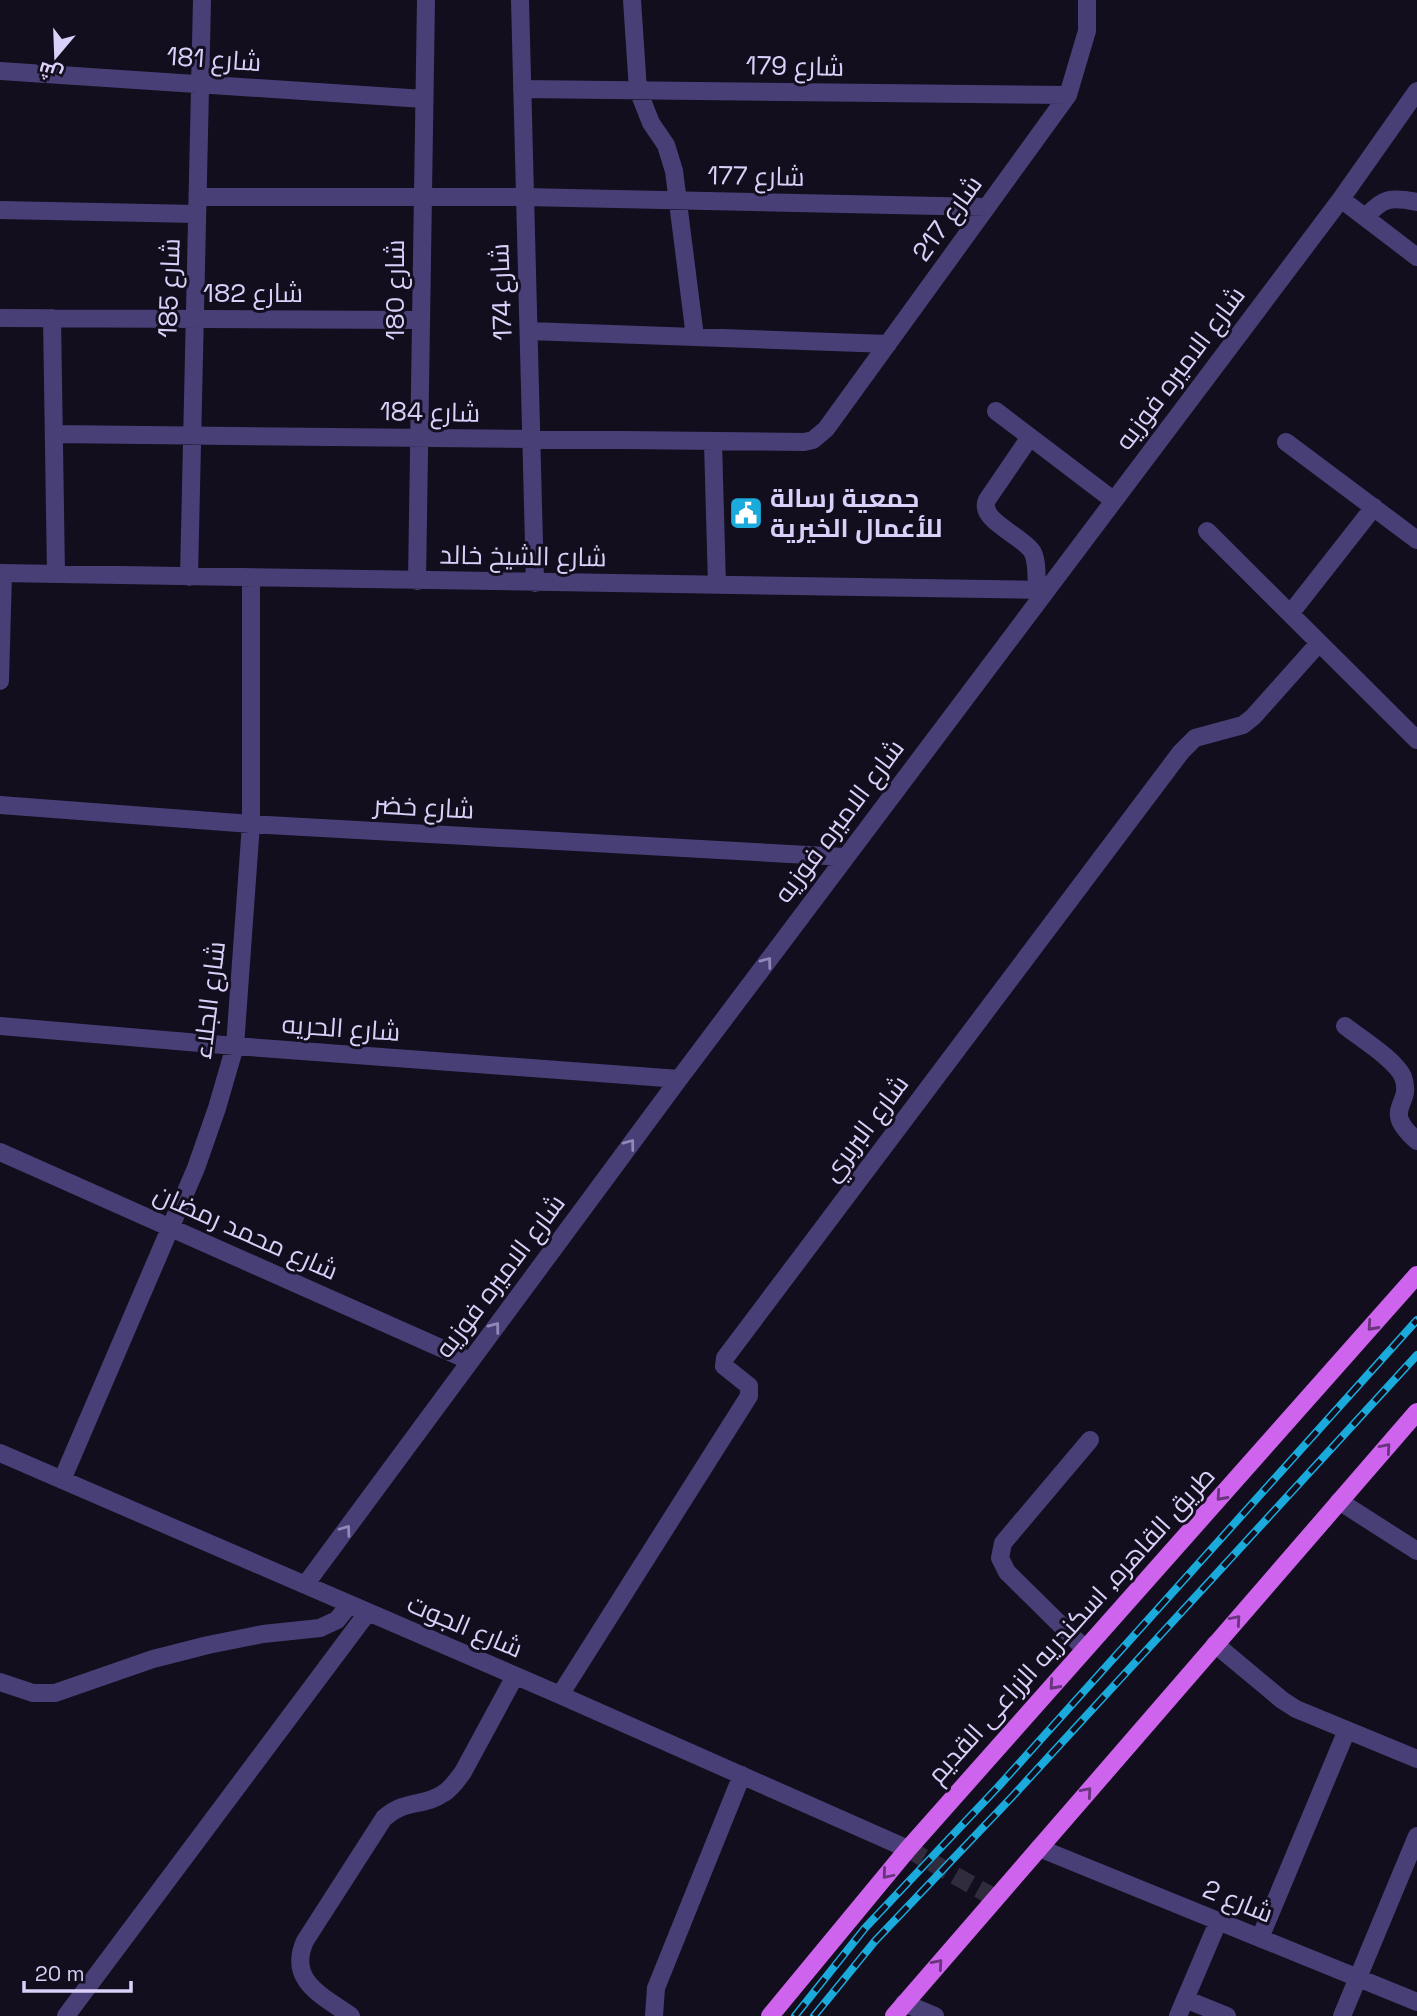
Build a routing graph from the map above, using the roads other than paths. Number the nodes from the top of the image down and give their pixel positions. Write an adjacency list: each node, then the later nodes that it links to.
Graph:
1 (202, 0): 7 (street, شارع 185)
2 (426, 0): 12 (street, شارع 180)
3 (520, 0): 8 (street, شارع 174)
4 (632, 0): 9 (street)
5 (1087, 0): 11 (street, شارع 217)
6 (0, 71): 7 (street, شارع 181)
7 (201, 84): 12 (street, شارع 181); 18 (street, شارع 185)
8 (522, 89): 9 (street, شارع 179); 13 (street, شارع 174)
9 (638, 90): 11 (street, شارع 179); 16 (street)
10 (1417, 91): 15 (street, شارع الاميره فوزيه)
11 (1068, 95): 19 (street, شارع 217)
12 (424, 99): 14 (street, شارع 180)
13 (525, 197): 14 (street, شارع 177); 16 (street, شارع 177); 27 (street, شارع 174)
14 (421, 198): 18 (street, شارع 177); 26 (street, شارع 180)
15 (1341, 199): 21 (street); 39 (street, شارع الاميره فوزيه)
16 (679, 201): 19 (street, شارع 177); 28 (street)
17 (1417, 202): 21 (street)
18 (197, 206): 20 (street, شارع 177); 25 (street, شارع 185)
19 (987, 207): 29 (street, شارع 217)
20 (0, 210)
21 (1366, 217): 22 (street)
22 (1417, 257)
23 (0, 318): 24 (street, شارع 182)
24 (52, 318): 25 (street, شارع 182); 31 (street)
25 (195, 320): 26 (street, شارع 182); 32 (street, شارع 185)
26 (421, 320): 34 (street, شارع 180)
27 (528, 331): 28 (street); 35 (street, شارع 174)
28 (695, 337): 29 (street)
29 (888, 344): 37 (street, شارع 217)
30 (996, 411): 33 (street)
31 (54, 433): 32 (street, شارع 184); 44 (street)
32 (191, 435): 34 (street, شارع 184); 45 (street, شارع 185)
33 (1030, 437): 39 (street); 50 (street)
34 (419, 438): 35 (street, شارع 184); 47 (street, شارع 180)
35 (531, 439): 36 (street, شارع 184); 48 (street, شارع 174)
36 (713, 442): 37 (street, شارع 184); 49 (street)
37 (804, 442)
38 (1286, 442): 40 (street)
39 (1113, 500): 50 (street, شارع الاميره فوزيه)
40 (1374, 507): 42 (street); 51 (street)
41 (1207, 531): 51 (street)
42 (1417, 540)
43 (2, 573): 44 (street, شارع الشيخ خالد); 53 (street)
44 (56, 574): 45 (street, شارع الشيخ خالد)
45 (189, 577): 46 (street, شارع الشيخ خالد)
46 (251, 578): 47 (street, شارع الشيخ خالد); 56 (street, شارع الجلاء)
47 (417, 581): 48 (street, شارع الشيخ خالد)
48 (535, 583): 49 (street, شارع الشيخ خالد)
49 (717, 585): 50 (street, شارع الشيخ خالد)
50 (1041, 590): 57 (street, شارع الاميره فوزيه)
51 (1290, 614): 52 (street)
52 (1319, 643): 54 (street); 80 (street, شارع البربري)
53 (0, 681)
54 (1417, 740)
55 (0, 805): 56 (street, شارع خضر)
56 (251, 824): 57 (street, شارع خضر); 60 (street, شارع الجلاء)
57 (845, 857): 61 (street, شارع الاميره فوزيه, one-way to 57)
58 (0, 1026): 60 (street, شارع الحريه)
59 (1345, 1026): 62 (street)
60 (235, 1046): 61 (street, شارع الحريه); 64 (street, شارع الجلاء)
61 (679, 1079): 66 (street, شارع الاميره فوزيه, one-way to 61)
62 (1417, 1141)
63 (0, 1152): 64 (street, شارع محمد رمضان)
64 (172, 1227): 66 (street, شارع محمد رمضان); 70 (street, شارع الجلاء)
65 (1417, 1275): 77 (main road, طريق القاهره, اسكندريه الزراعى القديم, one-way to 77)
66 (470, 1361): 73 (street, شارع الاميره فوزيه, one-way to 66)
67 (1417, 1412): 71 (main road, one-way to 67)
68 (1090, 1440): 77 (street)
69 (0, 1453): 70 (street, شارع الجوت)
70 (62, 1480): 73 (street, شارع الجوت)
71 (1339, 1501): 72 (street); 76 (main road, one-way to 71)
72 (1417, 1551)
73 (305, 1585): 74 (street, شارع الجوت)
74 (350, 1604): 75 (street, شارع الجوت); 79 (street)
75 (368, 1612): 78 (street, شارع الجوت); 93 (street)
76 (1215, 1644): 81 (street); 85 (main road, one-way to 76)
77 (1085, 1649): 86 (main road, طريق القاهره, اسكندريه الزراعى القديم, one-way to 86)
78 (515, 1676): 80 (street, شارع الجوت); 94 (street)
79 (0, 1682)
80 (560, 1695): 83 (street, شارع الجوت)
81 (1348, 1730): 82 (street); 88 (street)
82 (1417, 1759)
83 (741, 1775): 86 (street, شارع الجوت); 95 (street)
84 (1417, 1836): 89 (street)
85 (1039, 1848): 87 (street, شارع 2); 92 (main road, one-way to 85)
86 (908, 1849): 96 (main road, طريق القاهره, اسكندريه الزراعى القديم, one-way to 96)
87 (1218, 1922): 88 (street, شارع 2); 90 (street)
88 (1260, 1938): 89 (street, شارع 2)
89 (1358, 1978): 91 (street, شارع 2); 100 (street)
90 (1185, 1999): 98 (street); 99 (street)
91 (1417, 2002)
92 (899, 2009): 97 (street)
93 (66, 2016)
94 (351, 2016)
95 (654, 2016)
96 (770, 2016)
97 (935, 2016)
98 (1178, 2016)
99 (1227, 2016)
100 (1342, 2016)

